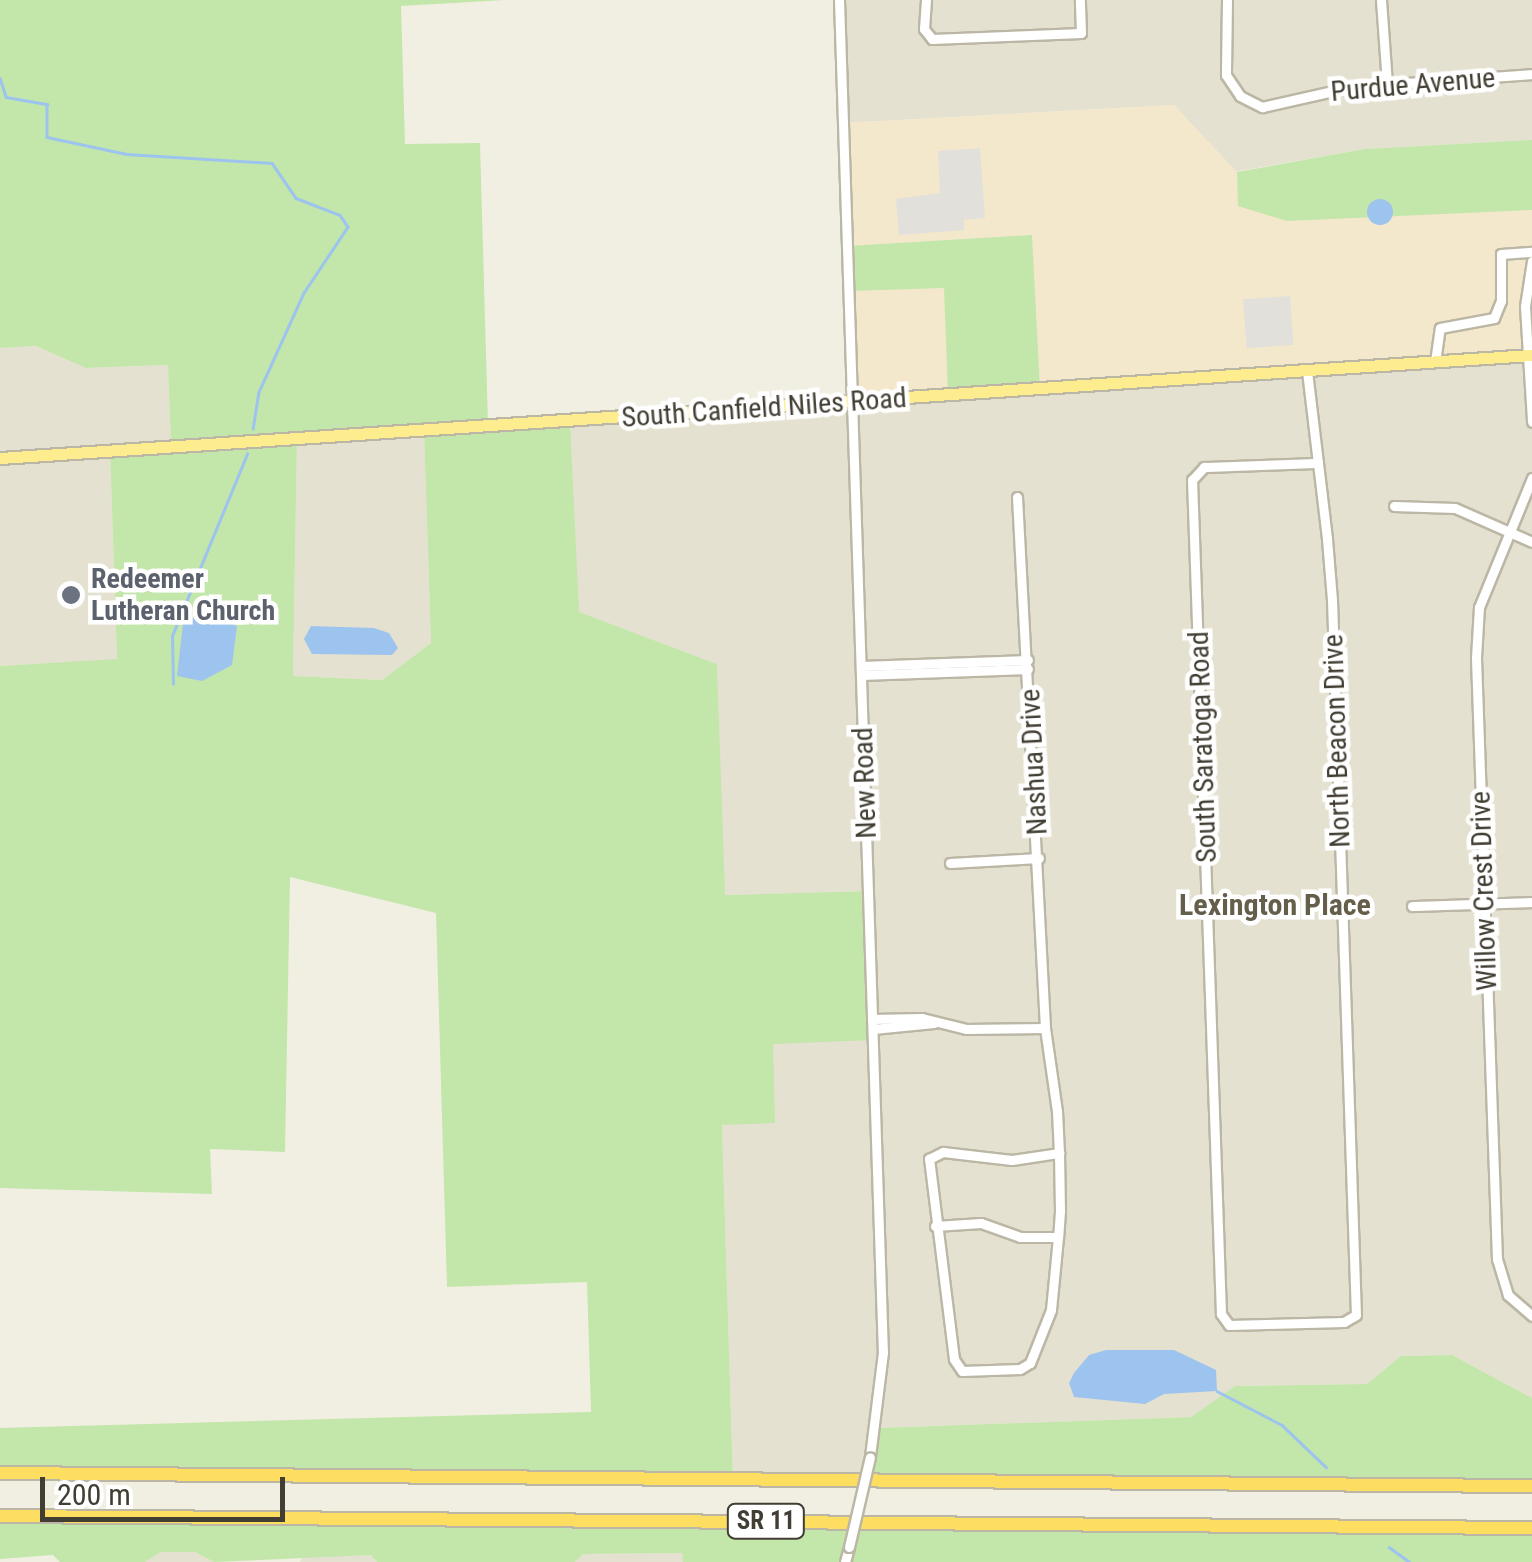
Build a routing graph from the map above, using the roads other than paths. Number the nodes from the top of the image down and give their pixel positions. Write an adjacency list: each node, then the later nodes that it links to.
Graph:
1 (839, 0): 14 (street, New Road)
2 (926, 0): 3 (street)
3 (1080, 0)
4 (1227, 0): 7 (street, Purdue Avenue)
5 (1381, 0): 7 (street)
6 (1532, 74): 7 (street, Purdue Avenue)
7 (1387, 84)
8 (1532, 252): 12 (street)
9 (1532, 261): 10 (street)
10 (1530, 293): 11 (street)
11 (1529, 355): 12 (main road, South Canfield Niles Road); 15 (street)
12 (1434, 362): 13 (main road, South Canfield Niles Road)
13 (1308, 371): 14 (main road, South Canfield Niles Road); 18 (street, North Beacon Drive)
14 (853, 403): 17 (main road, South Canfield Niles Road); 25 (street, New Road)
15 (1532, 413): 16 (street)
16 (1532, 422)
17 (0, 458)
18 (1318, 463): 37 (street, South Saratoga Road); 37 (street, North Beacon Drive)
19 (1532, 478): 22 (street, Willow Crest Drive)
20 (1017, 497): 24 (street, Nashua Drive)
21 (1394, 506): 22 (street)
22 (1512, 532): 23 (street); 29 (street, Willow Crest Drive)
23 (1532, 542)
24 (1028, 664): 25 (street); 26 (street, Nashua Drive)
25 (861, 671): 31 (street, New Road)
26 (1039, 858): 27 (street); 32 (street, Nashua Drive)
27 (950, 862)
28 (1532, 902): 29 (street)
29 (1484, 904): 30 (street); 36 (street, Willow Crest Drive)
30 (1412, 906)
31 (873, 1024): 32 (street); 42 (street, New Road, bridge)
32 (1045, 1028): 33 (street, Nashua Drive)
33 (1059, 1153): 34 (street); 35 (street, Nashua Drive)
34 (935, 1226): 35 (street); 35 (street, Nashua Drive)
35 (1058, 1237)
36 (1532, 1316)
37 (1226, 1322)
38 (0, 1473): 39 (highway, SR 11)
39 (1532, 1486)
40 (0, 1516): 41 (highway, SR 11)
41 (1532, 1528)
42 (845, 1562)

